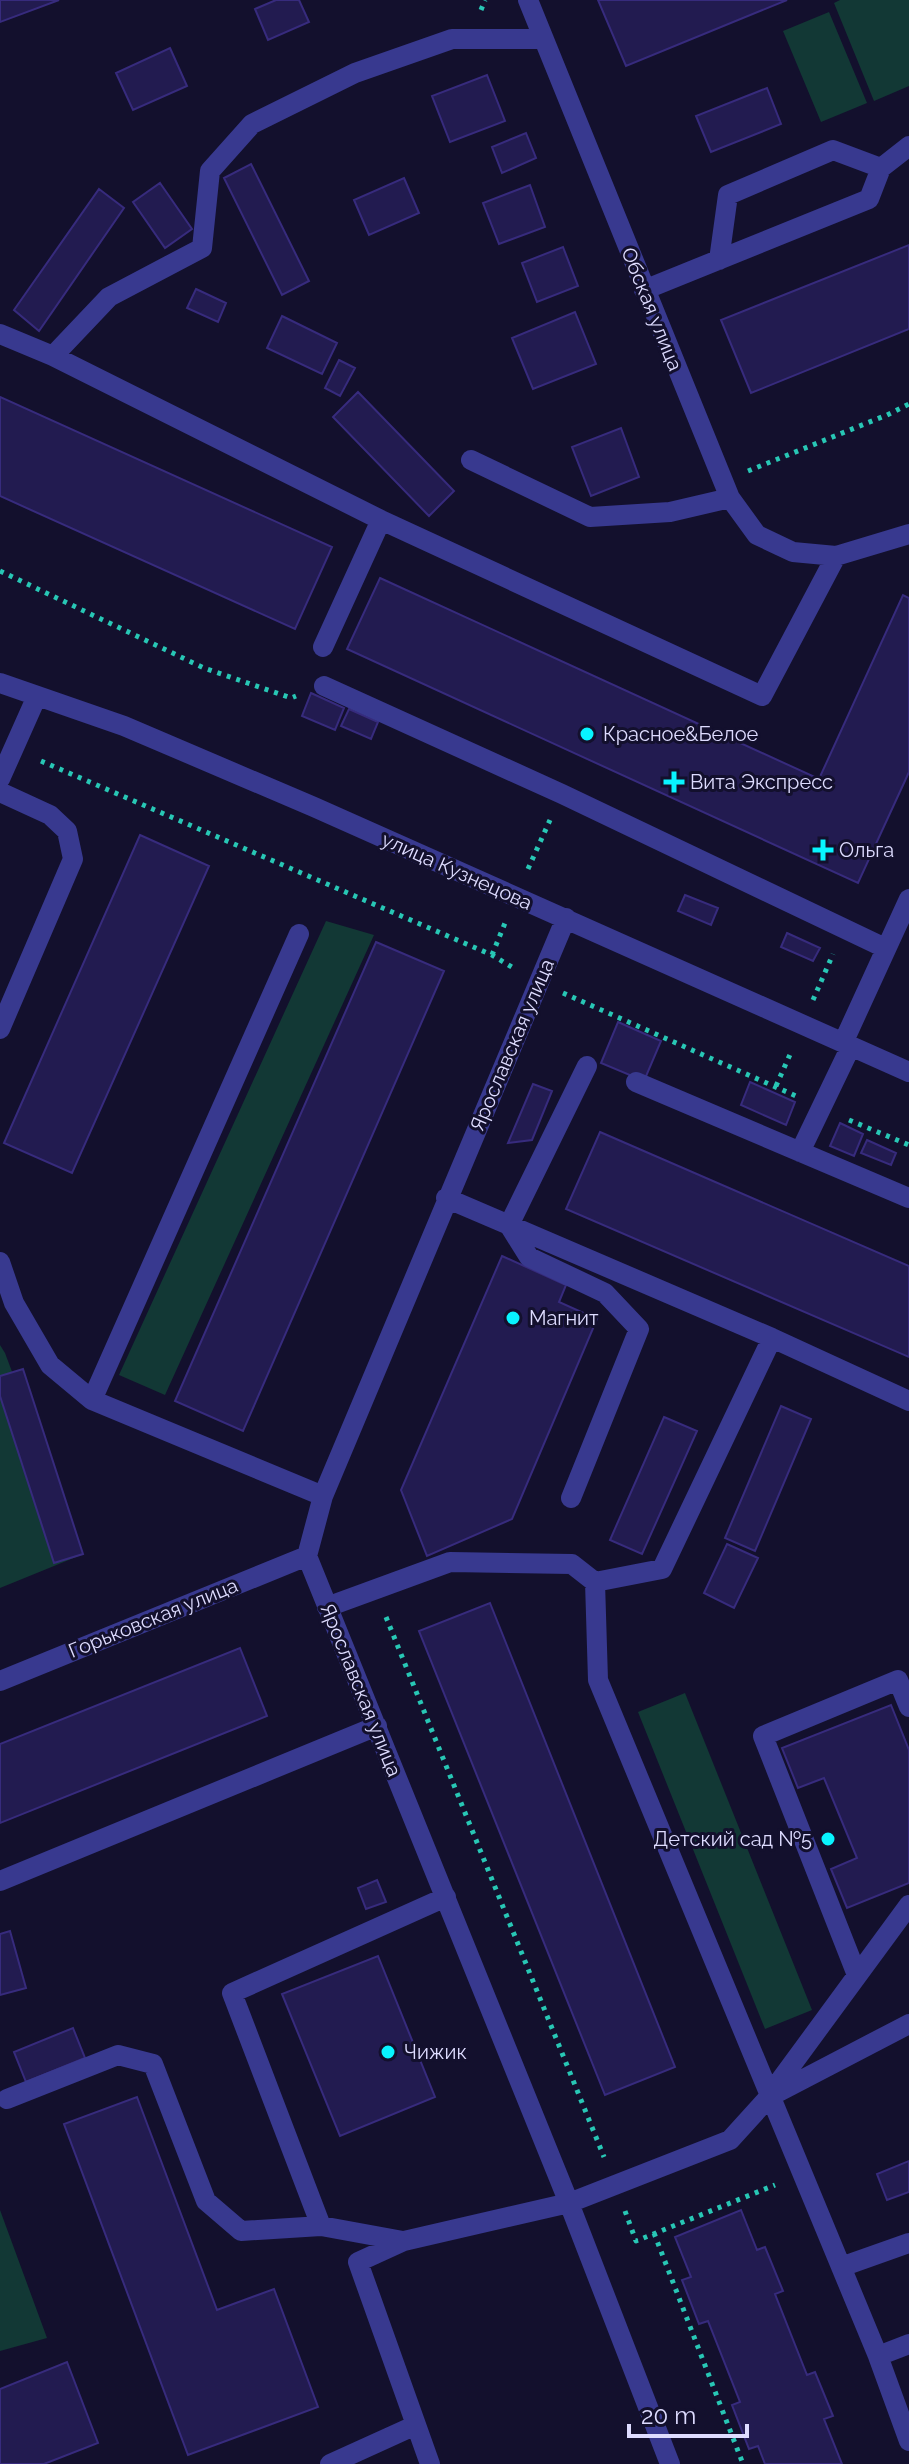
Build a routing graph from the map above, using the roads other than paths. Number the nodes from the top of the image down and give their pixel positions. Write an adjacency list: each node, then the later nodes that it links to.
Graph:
1 (528, 0): 2 (street, Обская улица)
2 (544, 39): 6 (street, Обская улица); 8 (street)
3 (909, 146): 4 (street)
4 (881, 168): 5 (street); 5 (street)
5 (719, 260): 6 (street)
6 (644, 290): 10 (street, Обская улица)
7 (0, 334): 8 (street)
8 (53, 356): 11 (street)
9 (471, 460): 10 (street)
10 (727, 490): 13 (street, Обская улица)
11 (381, 520): 13 (street); 14 (street)
12 (909, 534): 13 (street)
13 (836, 556)
14 (323, 647)
15 (0, 683): 17 (street, улица Кузнецова)
16 (324, 686): 23 (street)
17 (37, 696): 18 (street); 21 (street, улица Кузнецова)
18 (0, 779)
19 (0, 792): 24 (street)
20 (909, 899): 23 (street)
21 (566, 918): 25 (street, улица Кузнецова); 30 (street, Ярославская улица)
22 (299, 934): 35 (street)
23 (885, 948): 25 (street)
24 (0, 1029)
25 (847, 1044): 27 (street, улица Кузнецова); 29 (street)
26 (587, 1066): 32 (street)
27 (909, 1072)
28 (636, 1082): 29 (street)
29 (800, 1152): 31 (street)
30 (446, 1198): 32 (street); 37 (street, Ярославская улица)
31 (909, 1198)
32 (509, 1225): 34 (street); 38 (street)
33 (0, 1262): 35 (street)
34 (772, 1338): 36 (street); 40 (street)
35 (92, 1400): 37 (street)
36 (909, 1401)
37 (323, 1496): 39 (street, Ярославская улица)
38 (571, 1498)
39 (307, 1556): 41 (street, Ярославская улица); 42 (street, Горьковская улица)
40 (595, 1582): 41 (street); 50 (street)
41 (327, 1607): 44 (street, Ярославская улица)
42 (0, 1681)
43 (909, 1707): 48 (street)
44 (377, 1726): 45 (street); 46 (street, Ярославская улица)
45 (0, 1881)
46 (446, 1897): 52 (street, Ярославская улица); 53 (street)
47 (909, 1905): 48 (street)
48 (857, 1975): 50 (street)
49 (907, 2031): 50 (street)
50 (769, 2097): 52 (street); 56 (street)
51 (7, 2099): 53 (street)
52 (569, 2203): 54 (street); 63 (street, Ярославская улица)
53 (321, 2226): 54 (street)
54 (404, 2241): 59 (street)
55 (909, 2243): 56 (street)
56 (841, 2267): 58 (street)
57 (909, 2344): 58 (street)
58 (878, 2356): 60 (street)
59 (416, 2425): 61 (street); 62 (street)
60 (909, 2441)
61 (330, 2464)
62 (430, 2464)
63 (670, 2464)

